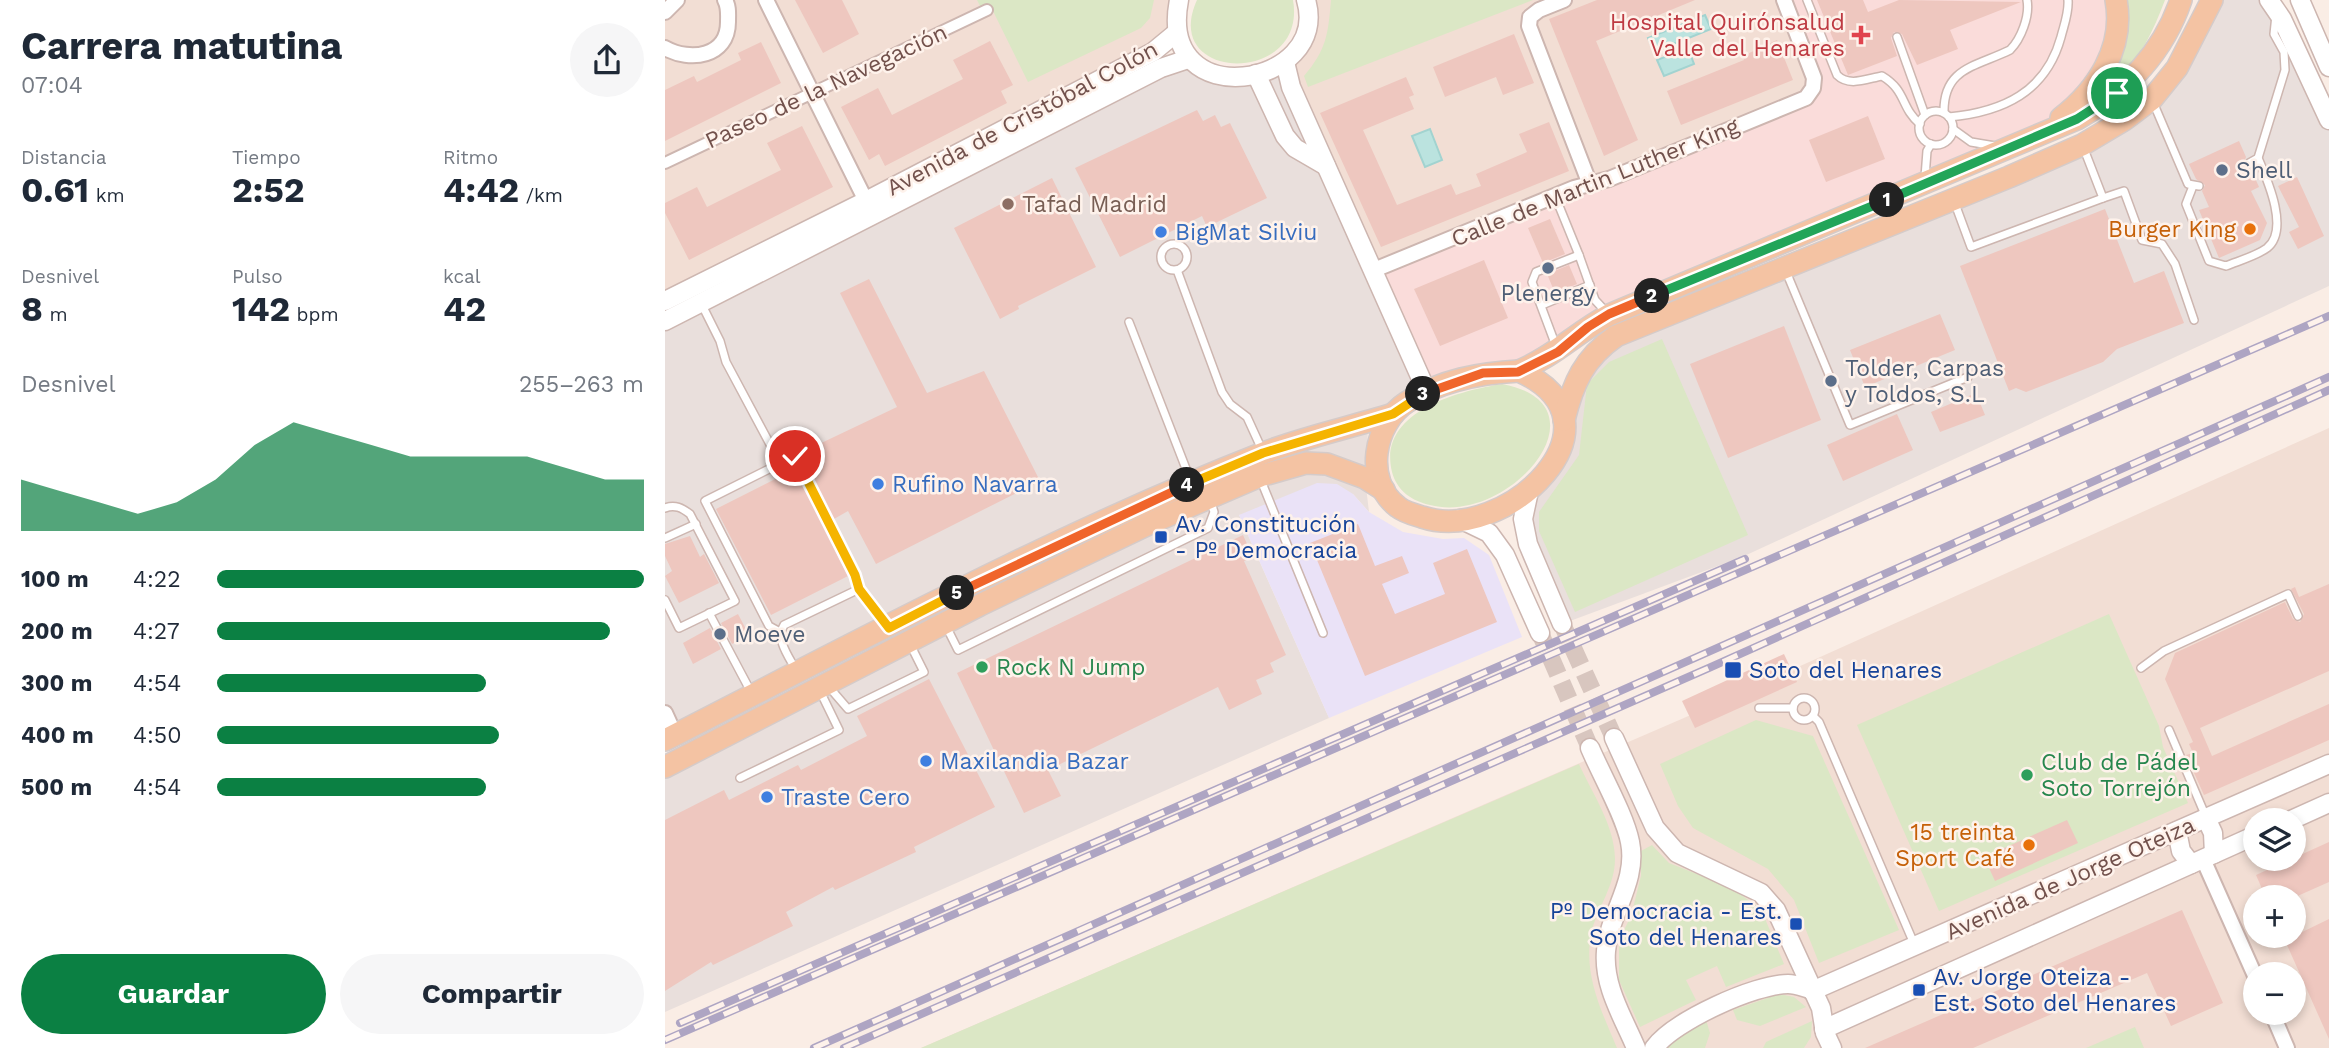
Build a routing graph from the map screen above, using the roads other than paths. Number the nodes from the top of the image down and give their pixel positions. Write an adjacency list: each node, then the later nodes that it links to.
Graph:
1 (677, 0): 17 (street)
2 (725, 0): 20 (street)
3 (766, 0): 25 (street)
4 (1179, 0): 18 (street)
5 (1306, 0): 22 (street)
6 (1564, 0): 40 (street)
7 (1784, 0): 40 (street, Calle de Martin Luther King)
8 (1807, 0): 30 (lane)
9 (2027, 0): 28 (lane)
10 (2067, 0): 28 (lane)
11 (2116, 0): 32 (main road)
12 (2181, 0): 32 (main road)
13 (2212, 0): 26 (main road)
14 (2301, 0): 23 (street)
15 (2272, 5): 29 (street); 36 (lane)
16 (987, 10): 25 (street, Paseo de la Navegación)
17 (665, 12)
18 (1176, 33): 21 (street); 45 (street, Avenida de Cristóbal Colón)
19 (1897, 37): 27 (lane)
20 (665, 48)
21 (1188, 59): 24 (street); 45 (street, Avenida de Cristóbal Colón)
22 (1285, 62): 24 (street); 39 (street)
23 (2329, 67)
24 (1256, 74): 39 (street)
25 (812, 90): 37 (street, Paseo de la Navegación); 45 (street)
26 (2152, 99): 35 (main road); 36 (lane)
27 (1925, 115): 28 (lane); 30 (lane)
28 (1947, 115): 31 (lane)
29 (2329, 120)
30 (1920, 124): 33 (lane)
31 (1953, 130): 33 (lane); 34 (lane)
32 (2039, 135): 34 (main road)
33 (1931, 144): 41 (lane)
34 (2016, 145): 41 (main road)
35 (2082, 145): 43 (lane); 44 (main road)
36 (2258, 158): 38 (lane)
37 (665, 163)
38 (2249, 163)
39 (1326, 166): 49 (street)
40 (1589, 183): 42 (street, Calle de Martin Luther King)
41 (1924, 185): 54 (main road)
42 (1555, 196): 46 (lane); 49 (street, Calle de Martin Luther King)
43 (2103, 198): 44 (lane); 55 (lane)
44 (1954, 200): 47 (main road)
45 (869, 208): 51 (street, Avenida de Cristóbal Colón); 52 (street, Avenida de Cristóbal Colón)
46 (1579, 255): 50 (lane); 53 (lane)
47 (1785, 268): 60 (lane); 63 (main road)
48 (1177, 270): 64 (lane)
49 (1374, 270): 61 (street)
50 (1590, 285): 53 (lane); 54 (lane)
51 (665, 301)
52 (701, 303): 56 (street, Avenida de Cristóbal Colón); 65 (lane)
53 (1542, 305): 58 (lane)
54 (1609, 314): 58 (main road)
55 (2194, 320)
56 (665, 321)
57 (1129, 322): 67 (lane)
58 (1558, 352): 59 (main road)
59 (1518, 372): 61 (main road); 63 (main road)
60 (1968, 377)
61 (1427, 391): 62 (main road)
62 (1393, 414): 64 (main road); 68 (main road)
63 (1565, 420): 69 (main road)
64 (1263, 453): 67 (main road)
65 (780, 463): 75 (lane); 83 (lane)
66 (1259, 476): 68 (main road); 70 (main road); 84 (lane)
67 (1191, 483): 82 (main road)
68 (1384, 490): 72 (main road)
69 (1529, 491): 72 (main road); 81 (street)
70 (1209, 497): 80 (main road); 80 (lane)
71 (665, 508): 73 (lane)
72 (1460, 519): 85 (street)
73 (696, 524): 74 (lane); 77 (lane)
74 (665, 538)
75 (859, 589): 82 (lane); 83 (lane)
76 (665, 600): 78 (lane)
77 (709, 613): 78 (lane); 90 (lane)
78 (668, 614)
79 (2298, 616): 87 (lane)
80 (945, 623): 86 (main road)
81 (1562, 624)
82 (889, 628): 88 (main road)
83 (780, 632): 88 (lane)
84 (1323, 633)
85 (1540, 633)
86 (909, 642): 89 (main road); 89 (lane)
87 (2141, 668)
88 (797, 673): 90 (main road)
89 (823, 686): 100 (main road); 101 (lane)
90 (754, 695): 96 (main road)
91 (1759, 708): 92 (lane)
92 (1793, 708): 94 (lane); 94 (lane)
93 (665, 713): 96 (street)
94 (1813, 716): 108 (lane)
95 (2169, 730): 104 (lane)
96 (670, 737)
97 (1614, 738): 110 (street)
98 (1590, 747): 113 (street)
99 (2329, 764): 104 (street, Avenida de Jorge Oteiza)
100 (665, 767)
101 (740, 778)
102 (2329, 803): 103 (street)
103 (2306, 813)
104 (2206, 818): 105 (street, Avenida de Jorge Oteiza); 107 (street)
105 (2177, 831): 107 (street); 108 (street, Avenida de Jorge Oteiza)
106 (2243, 841): 107 (street, Avenida de Jorge Oteiza)
107 (2203, 859): 109 (street); 112 (street, Avenida de Jorge Oteiza)
108 (1915, 947): 110 (street, Avenida de Jorge Oteiza)
109 (2249, 962)
110 (1811, 990): 112 (street); 114 (street)
111 (2277, 1025): 115 (street)
112 (1824, 1039)
113 (1636, 1048)
114 (1654, 1048)
115 (2287, 1048)

